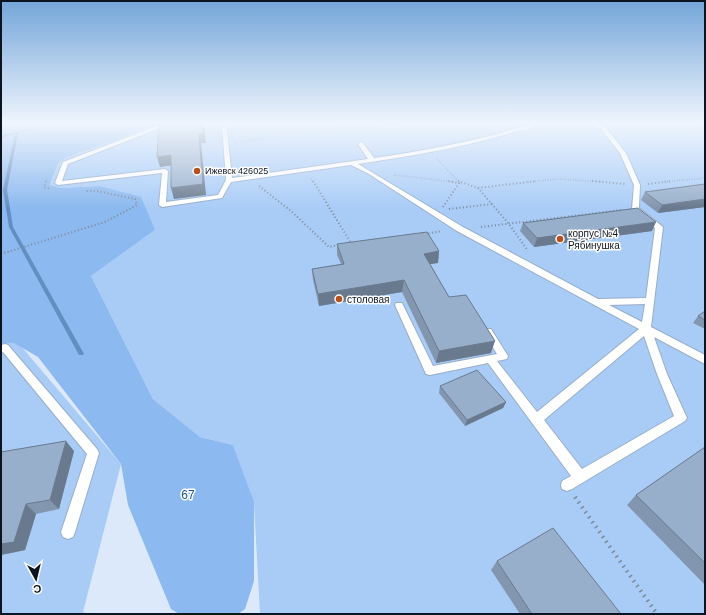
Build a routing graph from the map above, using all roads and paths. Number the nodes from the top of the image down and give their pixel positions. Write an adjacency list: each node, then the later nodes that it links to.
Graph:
1 (97, 151): 13 (lane)
2 (227, 151): 13 (lane)
3 (366, 151): 6 (lane)
4 (430, 151): 6 (lane); 14 (path)
5 (621, 151): 15 (lane)
6 (372, 160): 7 (lane)
7 (352, 163): 8 (lane); 9 (lane)
8 (305, 170): 11 (lane); 25 (path)
9 (371, 173): 14 (path); 22 (lane)
10 (48, 176): 17 (path)
11 (248, 177): 13 (lane); 25 (path)
12 (705, 178): 15 (path)
13 (229, 180)
14 (459, 183): 16 (path); 19 (path)
15 (637, 185): 16 (path); 20 (lane)
16 (478, 188): 19 (path)
17 (56, 191)
18 (83, 192): 26 (path)
19 (492, 204): 21 (path)
20 (635, 208): 21 (path); 28 (lane)
21 (509, 224): 22 (path); 27 (path)
22 (460, 229): 23 (path); 29 (lane)
23 (421, 234)
24 (359, 242): 25 (path)
25 (351, 243)
26 (1, 254)
27 (531, 256)
28 (650, 301): 29 (lane); 32 (lane)
29 (596, 302): 32 (lane)
30 (399, 305): 34 (lane)
31 (483, 324): 34 (lane)
32 (646, 329): 35 (lane); 36 (lane); 37 (lane)
33 (1, 349): 39 (lane)
34 (490, 359): 36 (lane)
35 (705, 360)
36 (536, 420): 37 (lane)
37 (580, 477): 38 (lane)
38 (567, 485): 40 (path)
39 (68, 532)
40 (657, 614)

